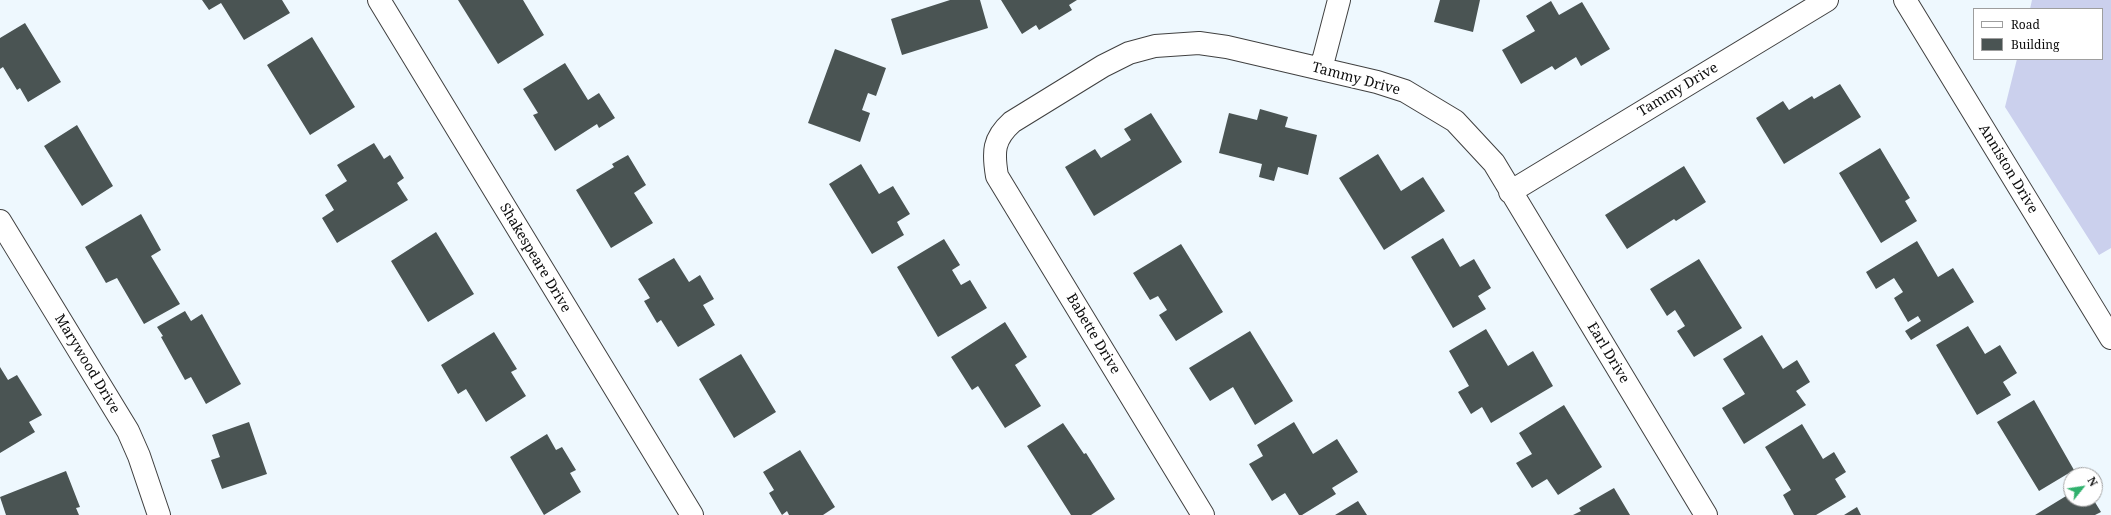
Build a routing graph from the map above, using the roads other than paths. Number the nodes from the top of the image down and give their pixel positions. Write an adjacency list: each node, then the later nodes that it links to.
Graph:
1 (379, 0): 11 (street, Shakespeare Drive)
2 (1339, 0): 5 (street)
3 (1827, 0): 7 (street, Tammy Drive)
4 (1905, 0): 9 (street, Anniston Drive)
5 (1321, 69): 6 (street, Tammy Drive); 7 (street, Tammy Drive)
6 (995, 150): 12 (street, Babette Drive)
7 (1510, 192): 13 (street, Earl Drive)
8 (0, 221): 10 (street, Marywood Drive)
9 (2111, 338)
10 (158, 515)
11 (692, 515)
12 (1203, 515)
13 (1706, 515)

